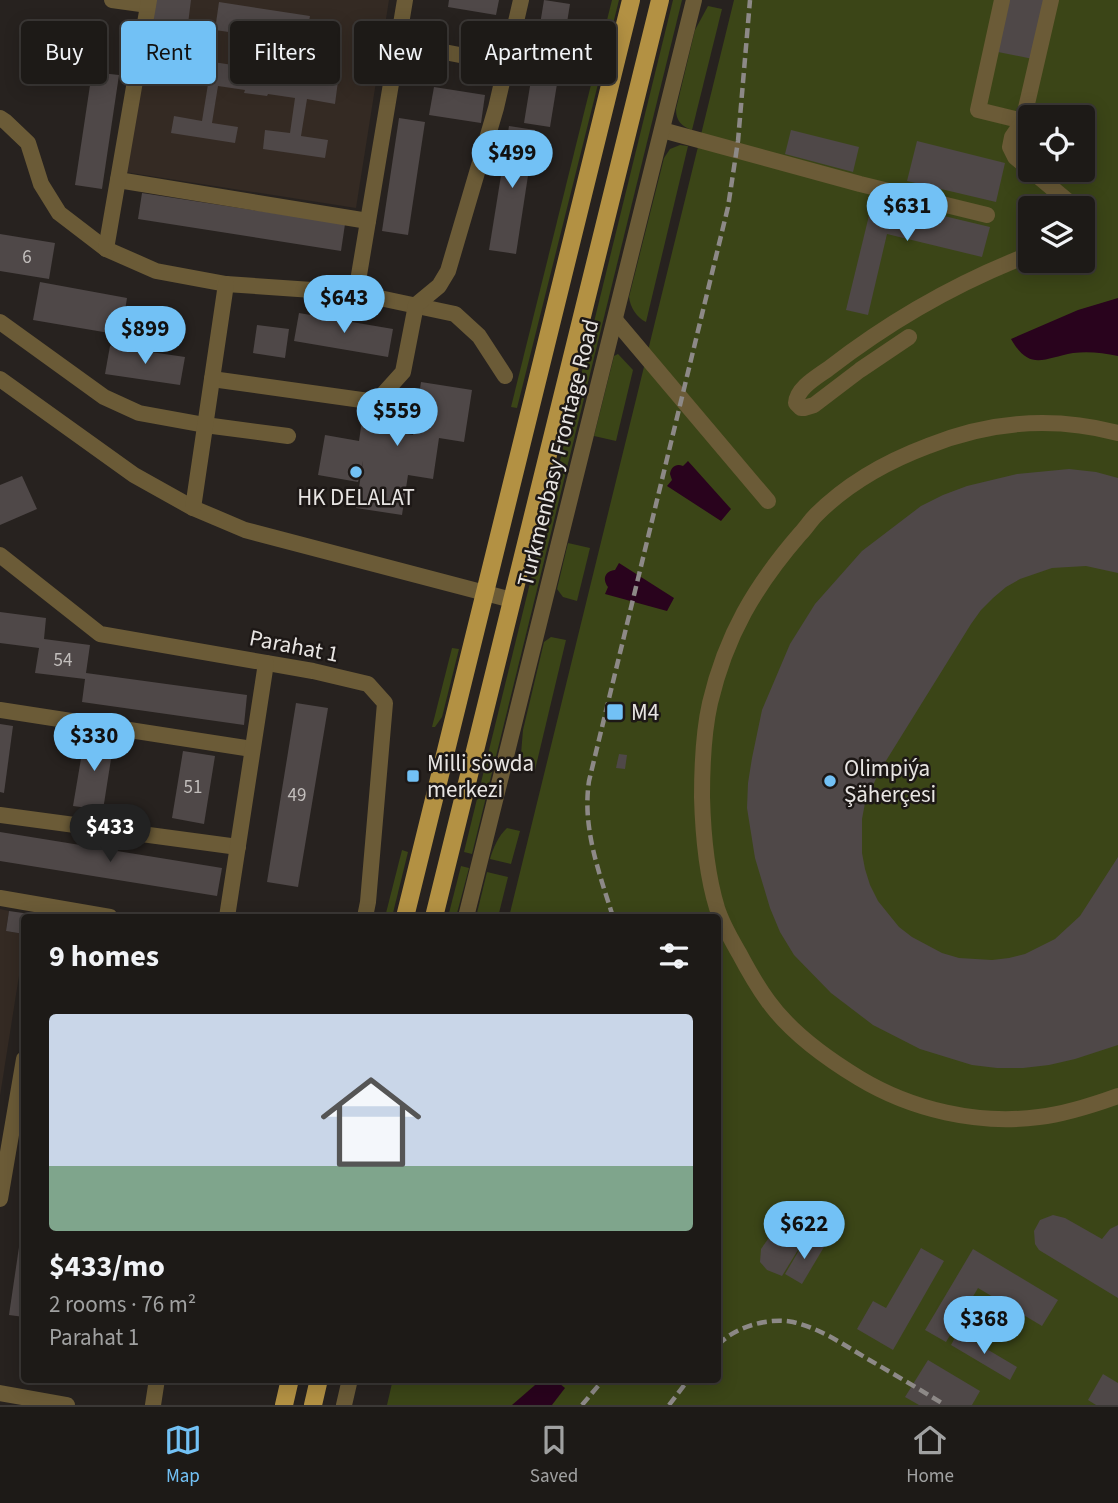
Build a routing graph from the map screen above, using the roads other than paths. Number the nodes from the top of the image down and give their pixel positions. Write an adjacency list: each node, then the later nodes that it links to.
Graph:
1 (112, 0): 9 (street)
2 (405, 0): 10 (street)
3 (521, 0): 11 (street)
4 (631, 0): 42 (main road)
5 (660, 0): 43 (main road)
6 (694, 0): 18 (street, Turkmenbasy Frontage Road)
7 (1002, 0): 16 (street)
8 (1051, 0): 14 (street)
9 (148, 3): 20 (street)
10 (402, 21)
11 (516, 21)
12 (391, 84): 24 (street)
13 (501, 84): 29 (street)
14 (1027, 105)
15 (0, 118): 25 (street)
16 (1018, 120)
17 (1018, 128): 19 (street)
18 (662, 131): 23 (street); 30 (street, Turkmenbasy Frontage Road)
19 (1018, 160)
20 (118, 180): 24 (street); 25 (street)
21 (1044, 182): 22 (street)
22 (1061, 196)
23 (987, 215)
24 (368, 220): 28 (street)
25 (106, 249): 27 (street)
26 (1018, 259): 32 (street)
27 (226, 285): 28 (street); 35 (street)
28 (356, 293): 29 (street)
29 (416, 305): 33 (street); 35 (street)
30 (615, 320): 39 (street); 56 (street, Turkmenbasy Frontage Road)
31 (0, 323): 36 (street)
32 (909, 337)
33 (505, 376)
34 (0, 379): 40 (street)
35 (212, 379): 36 (street)
36 (205, 425): 38 (street); 40 (street)
37 (1118, 433): 57 (street)
38 (288, 436)
39 (768, 501)
40 (193, 508): 42 (street)
41 (0, 555): 44 (street, Parahat 1)
42 (485, 592): 43 (street); 54 (main road)
43 (512, 600): 55 (main road)
44 (266, 663): 46 (street); 53 (street, Parahat 1)
45 (0, 710): 46 (street)
46 (252, 749): 48 (street)
47 (0, 815): 48 (street)
48 (238, 847): 52 (street)
49 (0, 898): 50 (street)
50 (50, 912): 51 (street)
51 (74, 914)
52 (227, 914)
53 (366, 914)
54 (406, 914)
55 (435, 914)
56 (467, 914)
57 (719, 914)
58 (721, 918): 60 (street)
59 (21, 1076): 61 (street)
60 (1118, 1096)
61 (0, 1199)
62 (156, 1383): 68 (street)
63 (289, 1383): 69 (main road)
64 (318, 1383): 70 (main road)
65 (350, 1383): 71 (street)
66 (0, 1393): 67 (street)
67 (67, 1405)
68 (153, 1405)
69 (284, 1405)
70 (313, 1405)
71 (344, 1405)

